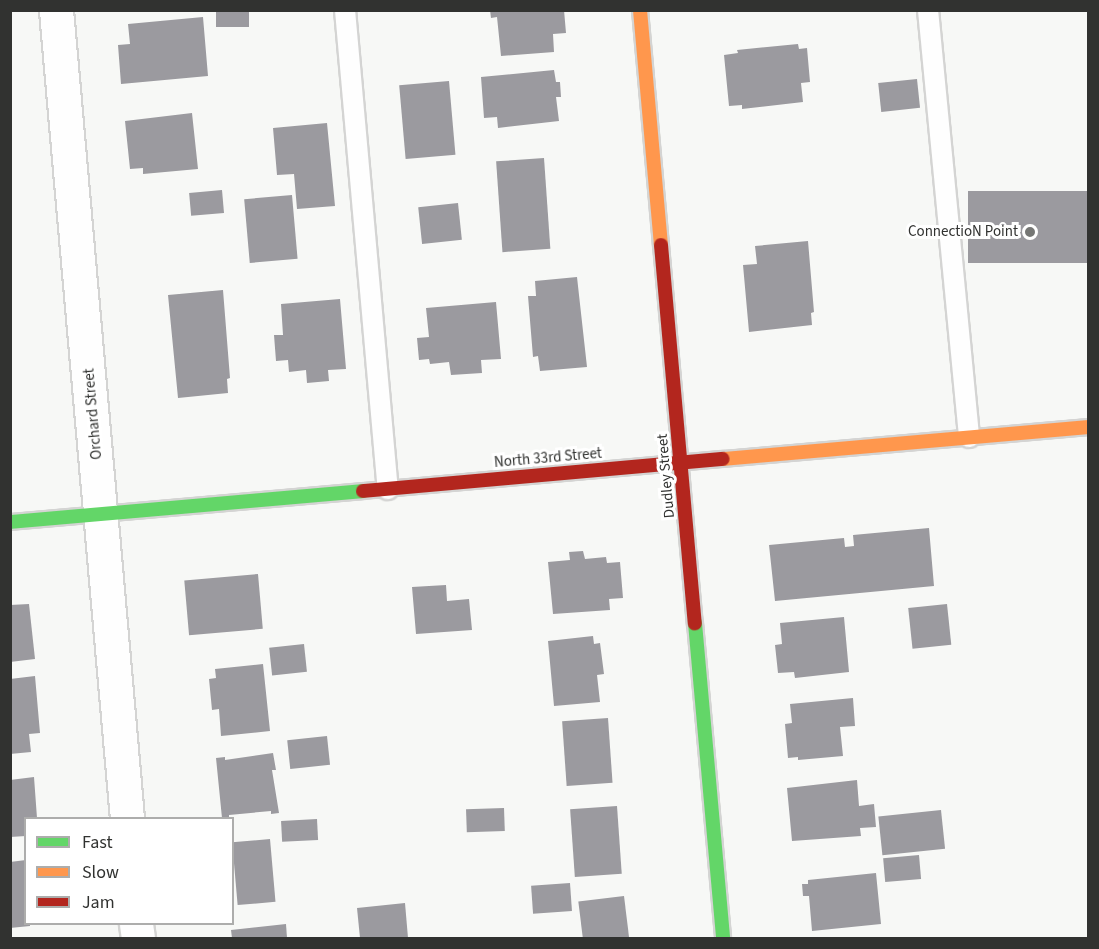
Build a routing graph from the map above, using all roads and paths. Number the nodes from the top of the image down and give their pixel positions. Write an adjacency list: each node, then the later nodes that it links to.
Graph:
1 (56, 10): 9 (street, Orchard Street)
2 (345, 10): 8 (lane)
3 (640, 10): 7 (main road, Dudley Street)
4 (928, 10): 6 (lane)
5 (1089, 427): 6 (main road, North 33rd Street)
6 (969, 437): 7 (main road, North 33rd Street)
7 (682, 462): 8 (main road, North 33rd Street); 12 (main road, Dudley Street)
8 (388, 489): 9 (main road, North 33rd Street)
9 (101, 514): 10 (main road, North 33rd Street); 11 (street, Orchard Street)
10 (10, 522)
11 (127, 817)
12 (723, 939)

